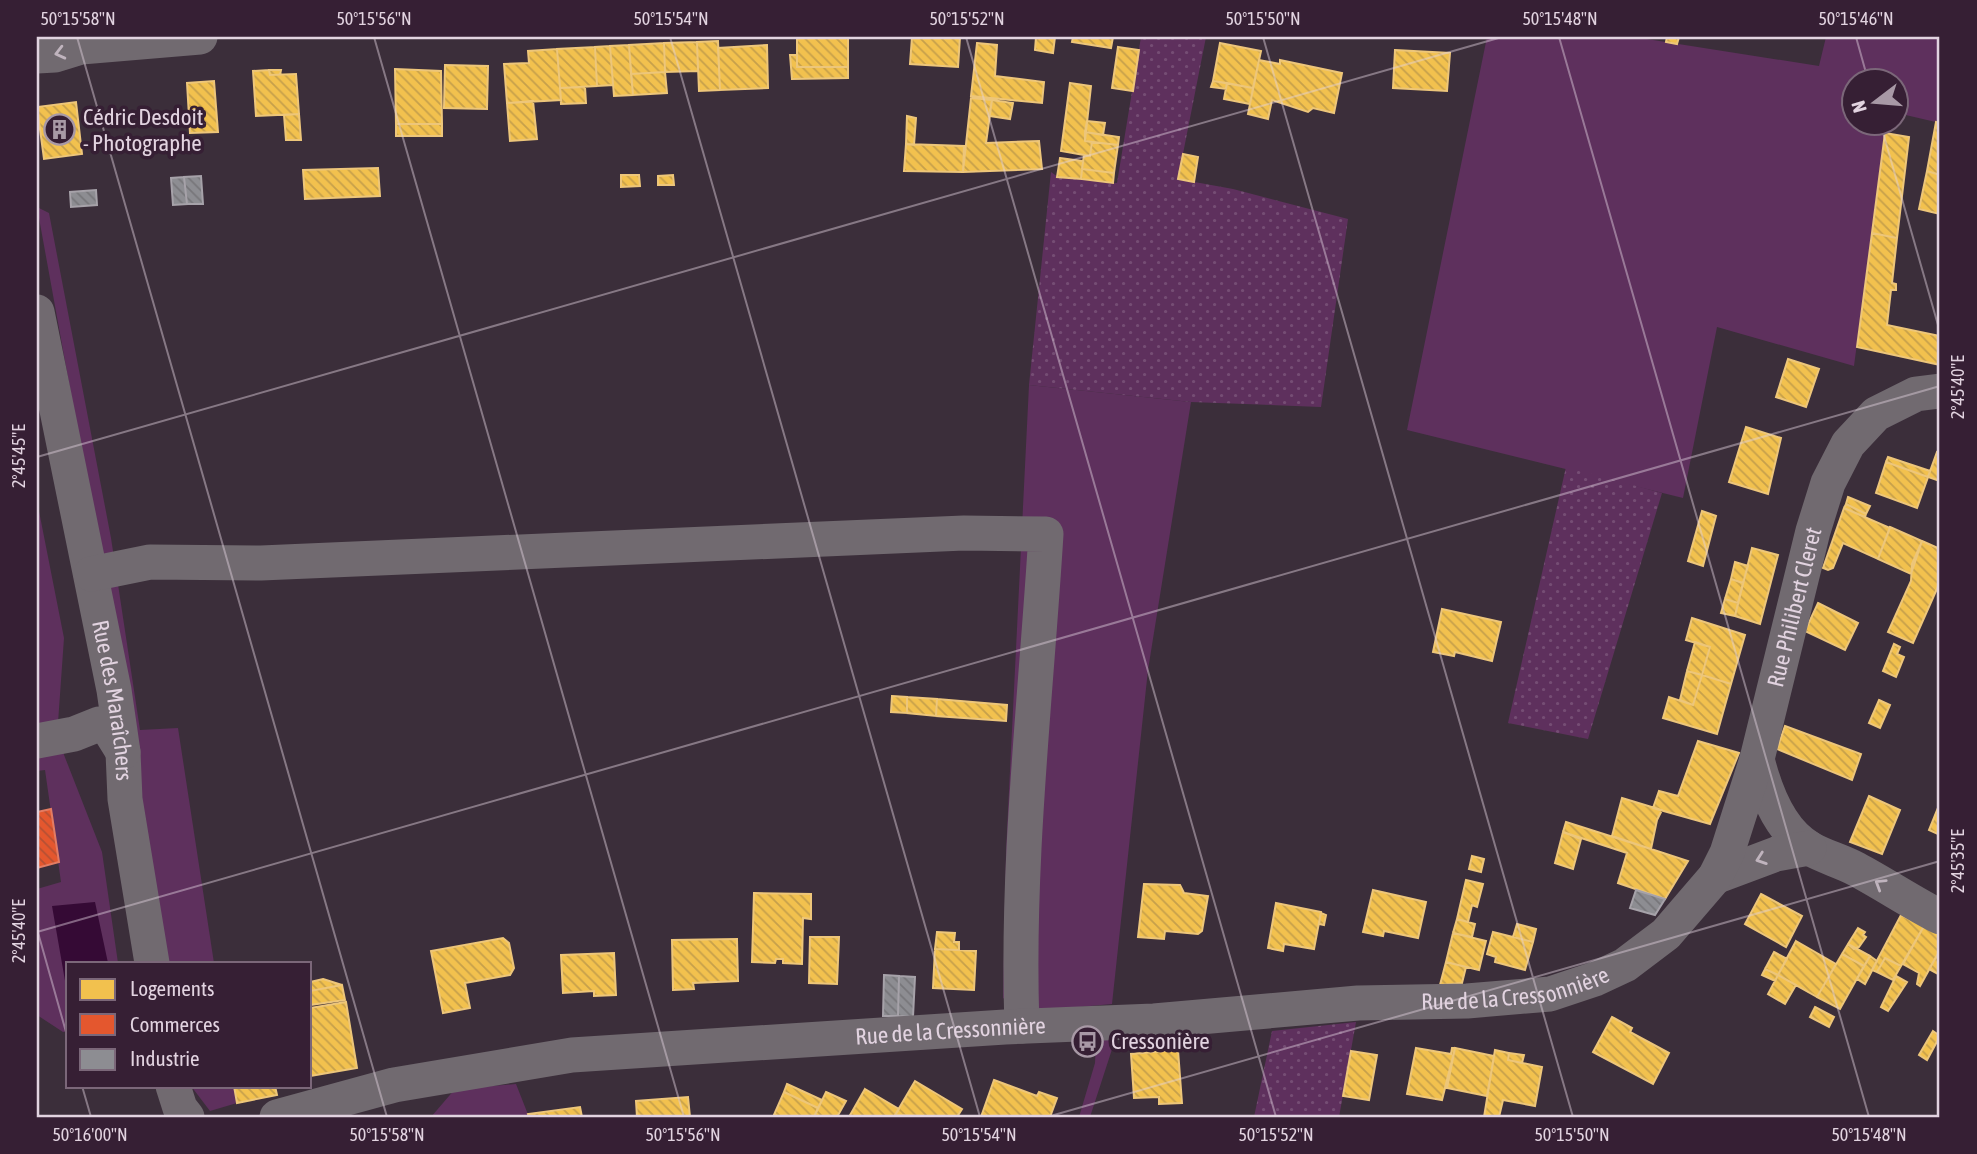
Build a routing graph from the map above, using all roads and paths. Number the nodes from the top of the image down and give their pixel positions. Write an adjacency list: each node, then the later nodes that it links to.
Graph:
1 (200, 37): 2 (street, one-way to 2)
2 (37, 56)
3 (37, 312): 5 (street, Rue des Maraîchers)
4 (1940, 391): 9 (street, Rue Philibert Cleret)
5 (93, 588): 6 (street, Rue des Maraîchers); 8 (street, Rue des Maraîchers); 15 (street)
6 (87, 729): 7 (street); 8 (street); 10 (street, Rue des Maraîchers)
7 (37, 741)
8 (123, 752): 10 (street, Rue des Maraîchers)
9 (1757, 759): 11 (street); 12 (street, Rue Philibert Cleret)
10 (125, 799): 14 (street, Rue des Maraîchers)
11 (1808, 848): 12 (street, one-way to 12); 13 (street, one-way to 11)
12 (1716, 877): 15 (street, Rue de la Cressonnière)
13 (1940, 917)
14 (152, 962)
15 (1022, 1026): 18 (street, Rue de la Cressonnière)
16 (174, 1088): 17 (street)
17 (187, 1117)
18 (277, 1117)

